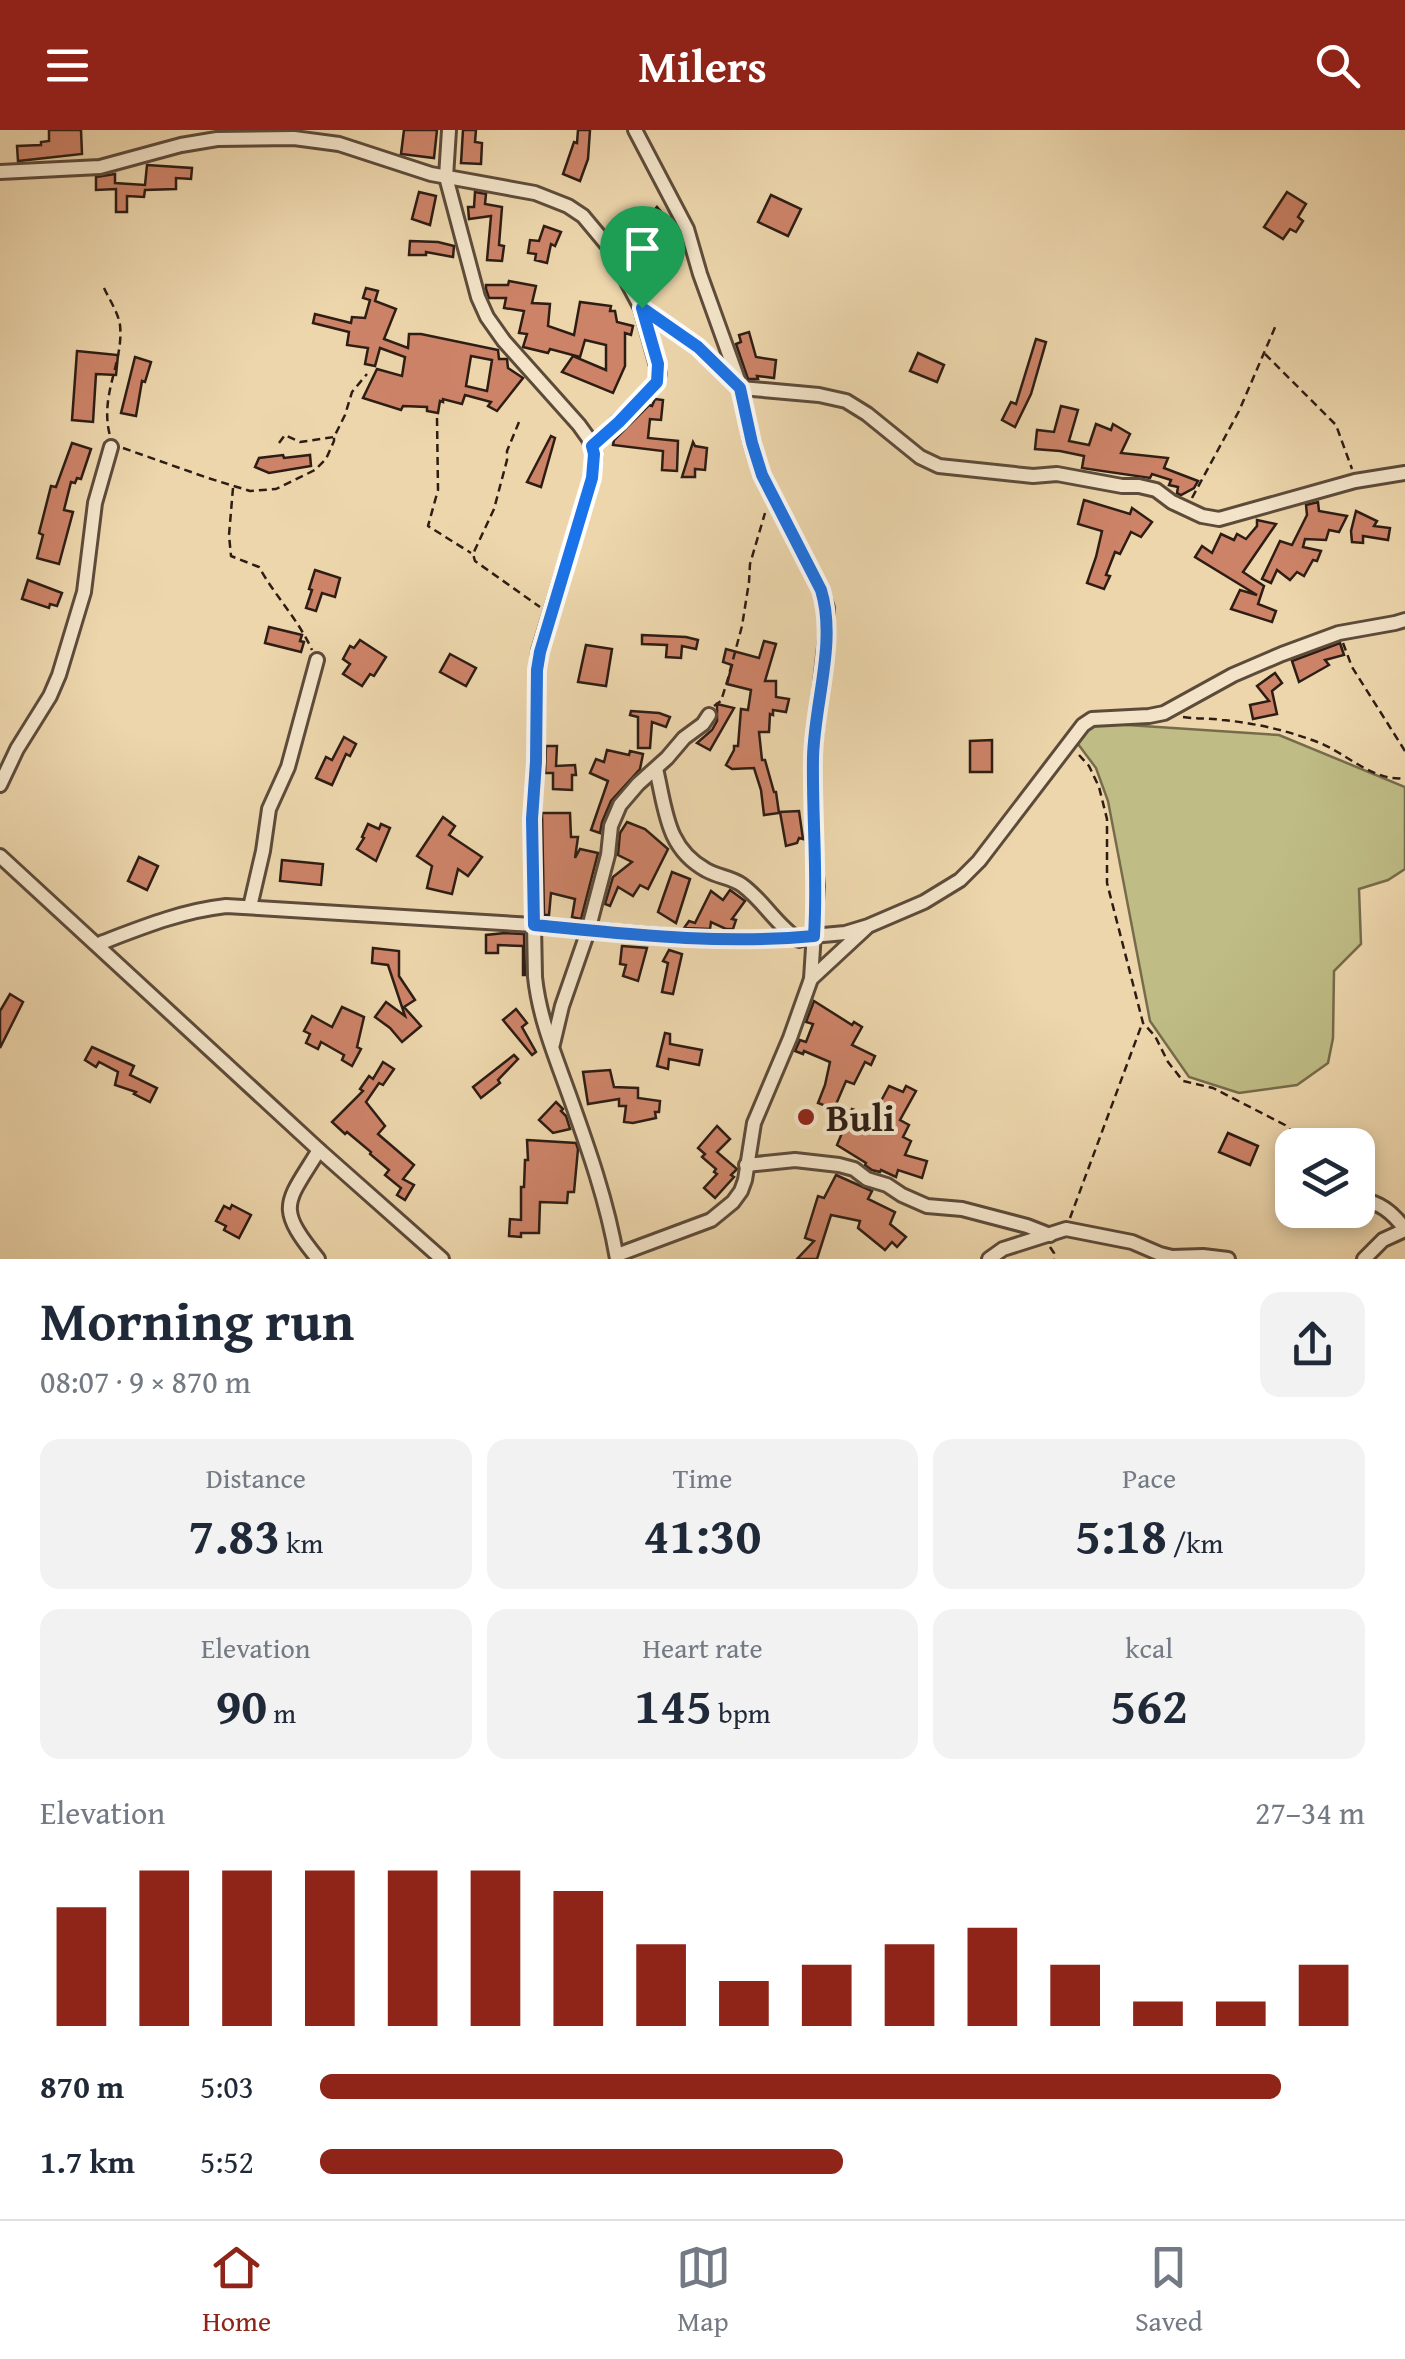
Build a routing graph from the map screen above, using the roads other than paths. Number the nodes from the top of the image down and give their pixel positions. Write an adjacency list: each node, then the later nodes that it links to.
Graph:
1 (450, 130): 4 (street)
2 (635, 130): 6 (street)
3 (0, 172): 4 (street)
4 (446, 177): 5 (street); 7 (street)
5 (642, 308): 6 (street); 7 (street)
6 (740, 388): 9 (street); 20 (street)
7 (592, 446): 17 (street)
8 (111, 447): 14 (street)
9 (1405, 473)
10 (1405, 620): 18 (street)
11 (317, 660): 16 (street)
12 (710, 715): 13 (street)
13 (656, 769): 19 (street); 21 (street)
14 (0, 785)
15 (0, 856): 22 (street)
16 (250, 906): 17 (street); 22 (street)
17 (534, 925): 19 (street); 25 (street)
18 (868, 926): 20 (street); 24 (street)
19 (588, 930): 21 (street); 25 (street)
20 (814, 936): 21 (street); 23 (street)
21 (794, 938): 23 (street)
22 (98, 944): 26 (street)
23 (812, 962): 24 (street)
24 (811, 979): 27 (street)
25 (552, 1046): 31 (street)
26 (320, 1150): 32 (street); 33 (street)
27 (746, 1165): 30 (street); 31 (street)
28 (1375, 1202): 29 (street)
29 (1405, 1230): 36 (street)
30 (1050, 1235): 34 (street); 35 (street)
31 (617, 1257)
32 (318, 1259)
33 (442, 1259)
34 (989, 1259)
35 (1228, 1259)
36 (1364, 1259)

